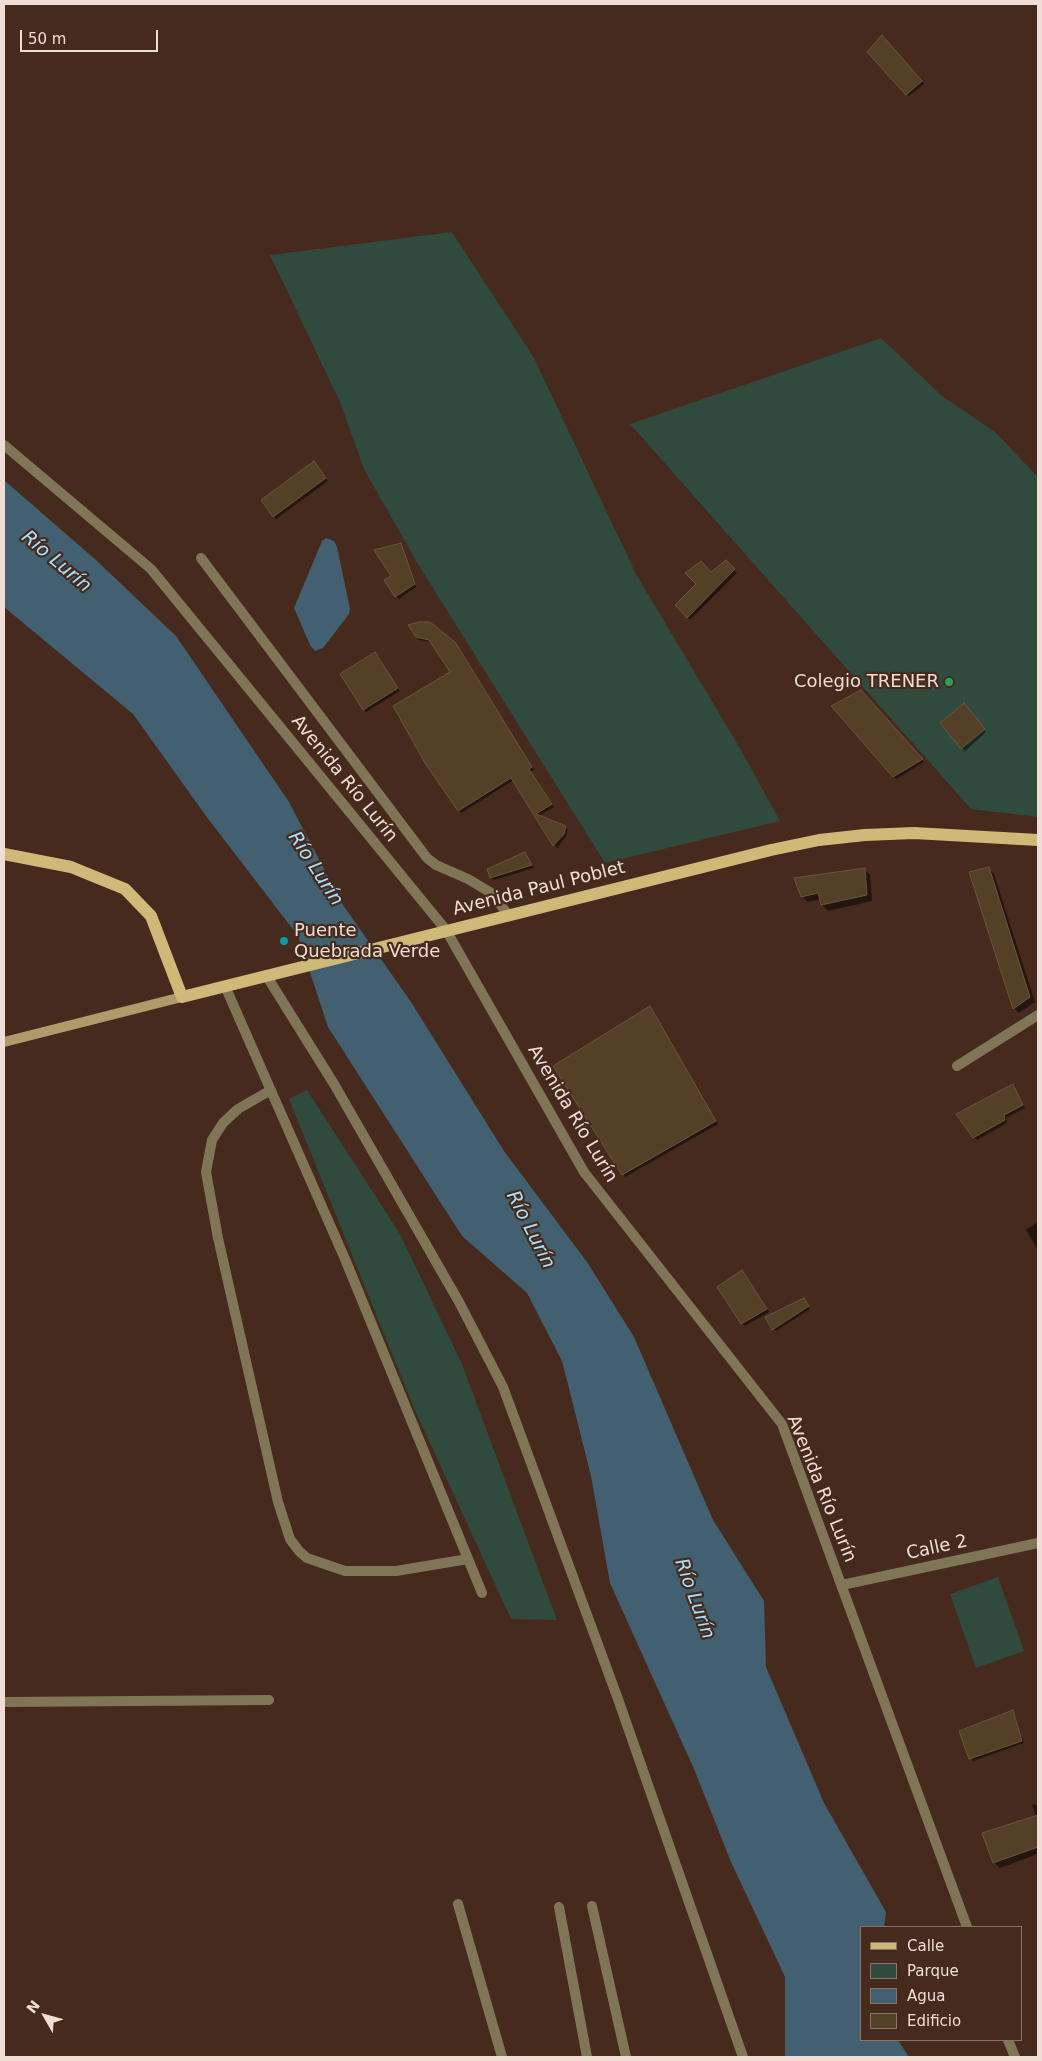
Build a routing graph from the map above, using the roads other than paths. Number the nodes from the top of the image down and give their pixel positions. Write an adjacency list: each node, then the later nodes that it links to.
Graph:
1 (4, 445): 6 (street, Avenida Río Lurín)
2 (201, 558): 5 (street)
3 (1038, 840): 5 (main road, Avenida Paul Poblet)
4 (4, 854): 9 (main road)
5 (508, 915): 6 (main road, Avenida Paul Poblet)
6 (446, 930): 7 (main road, Avenida Paul Poblet); 16 (street, Avenida Río Lurín)
7 (266, 975): 8 (main road, Avenida Paul Poblet); 28 (street)
8 (225, 986): 9 (main road, Avenida Paul Poblet); 13 (street)
9 (182, 997): 11 (main road)
10 (1038, 1015): 12 (street)
11 (4, 1042)
12 (957, 1066)
13 (272, 1090): 15 (street); 15 (street)
14 (1038, 1542): 16 (street, Calle 2)
15 (468, 1559): 17 (street)
16 (842, 1585): 23 (street, Avenida Río Lurín)
17 (482, 1593)
18 (269, 1700): 19 (street)
19 (4, 1702)
20 (458, 1904): 25 (street)
21 (592, 1906): 27 (street)
22 (558, 1907): 26 (street)
23 (967, 1926)
24 (1008, 2041): 29 (street)
25 (502, 2057)
26 (587, 2057)
27 (626, 2057)
28 (743, 2057)
29 (1015, 2057)

